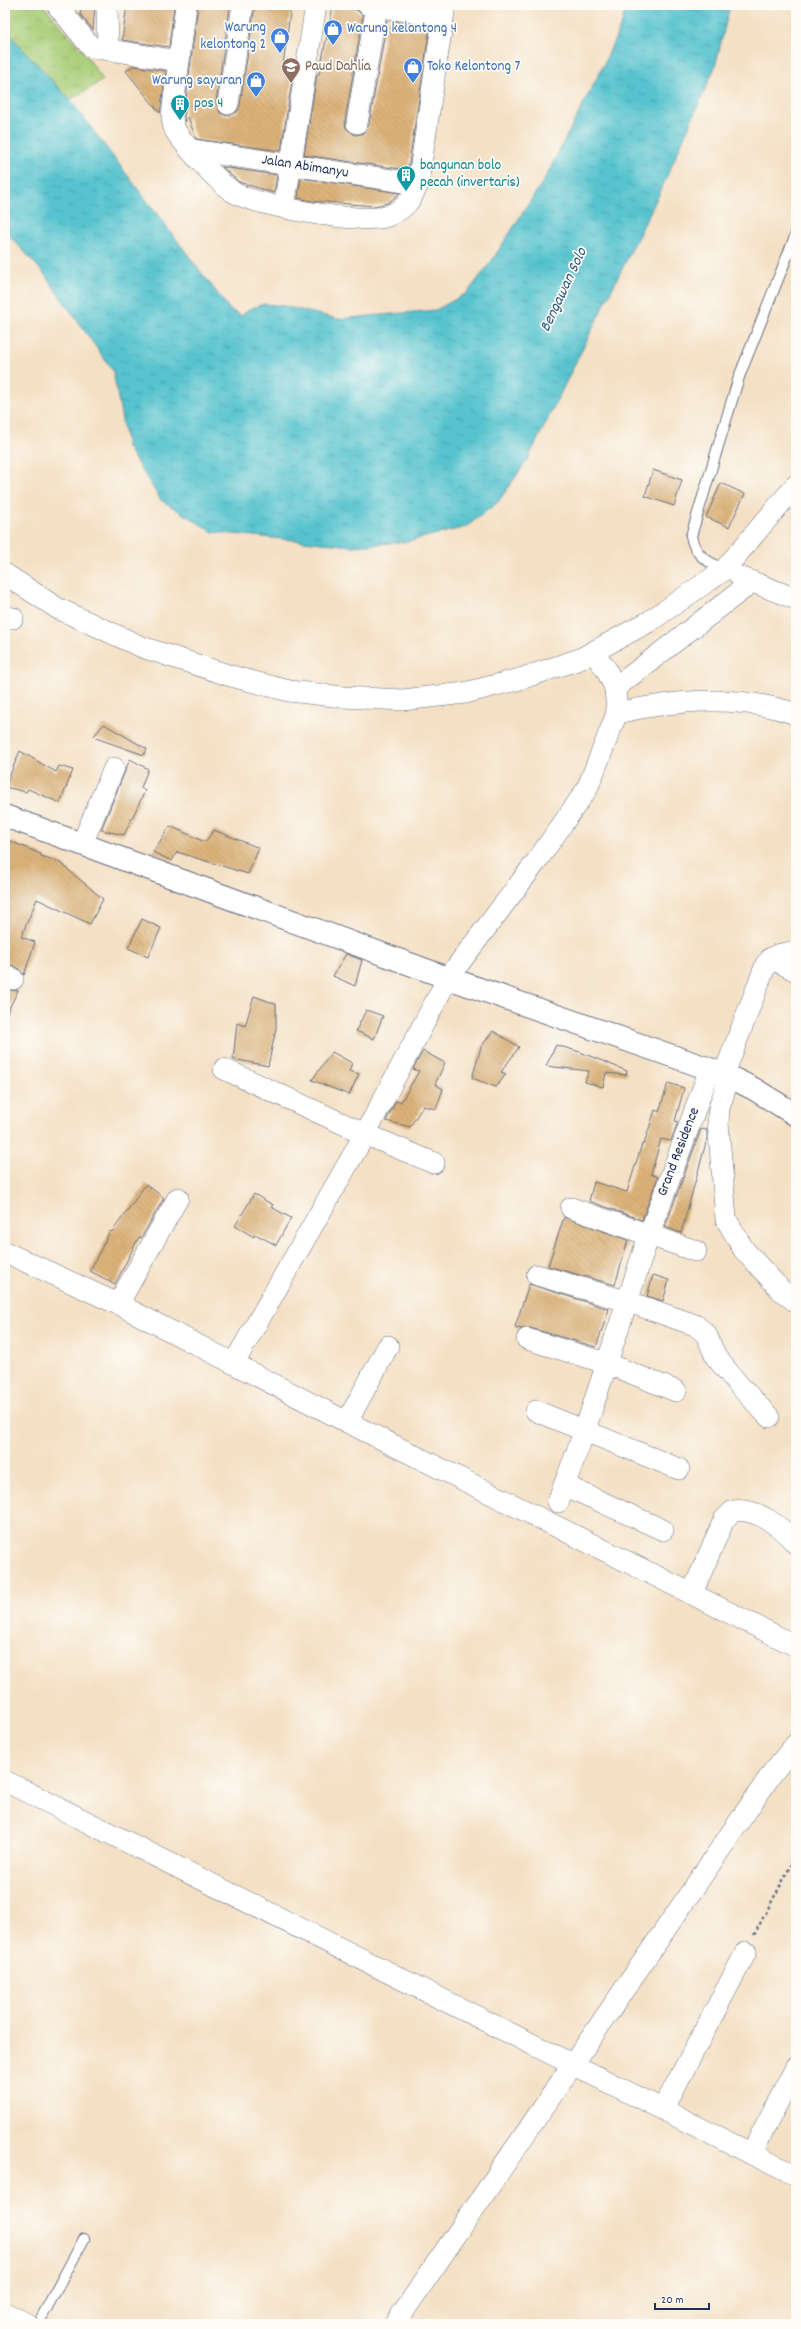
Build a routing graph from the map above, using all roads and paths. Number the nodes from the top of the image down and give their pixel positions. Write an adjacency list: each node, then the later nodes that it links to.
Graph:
1 (57, 5): 8 (street)
2 (107, 5): 8 (street)
3 (186, 5): 9 (street)
4 (243, 5): 10 (street)
5 (316, 5): 13 (street)
6 (374, 5): 7 (street); 11 (street)
7 (444, 11): 14 (street)
8 (108, 50): 9 (street)
9 (179, 61): 12 (street)
10 (228, 104)
11 (356, 123)
12 (192, 150): 13 (street, Jalan Abimanyu); 15 (street)
13 (291, 164): 14 (street, Jalan Abimanyu); 15 (street)
14 (418, 184): 15 (street)
15 (284, 207)
16 (796, 234): 18 (lane)
17 (796, 484): 18 (street)
18 (724, 570): 20 (street); 22 (street)
19 (5, 574): 22 (street)
20 (752, 582): 21 (street); 23 (street)
21 (796, 599)
22 (593, 652): 23 (street)
23 (615, 688): 24 (street)
24 (617, 713): 25 (street); 32 (street)
25 (796, 714)
26 (114, 768): 28 (street)
27 (5, 816): 28 (street)
28 (82, 844): 32 (street)
29 (796, 951): 30 (street)
30 (771, 958): 31 (street); 34 (street)
31 (796, 971)
32 (448, 978): 34 (street); 36 (street)
33 (224, 1069): 36 (street)
34 (721, 1073): 35 (street); 40 (street, Grand Residence); 45 (street)
35 (796, 1116)
36 (365, 1134): 37 (street); 49 (street)
37 (434, 1163)
38 (178, 1198): 46 (street)
39 (571, 1208): 40 (street)
40 (649, 1235): 41 (street); 44 (street, Grand Residence)
41 (696, 1251)
42 (5, 1252): 46 (street)
43 (537, 1275): 44 (street)
44 (626, 1301): 50 (street, Grand Residence); 53 (street)
45 (796, 1302)
46 (118, 1304): 49 (street)
47 (527, 1339): 50 (street)
48 (388, 1346): 54 (street)
49 (234, 1362): 54 (street)
50 (606, 1363): 51 (street); 55 (street, Grand Residence)
51 (676, 1390)
52 (536, 1411): 55 (street)
53 (769, 1417)
54 (347, 1422): 59 (street)
55 (585, 1430): 56 (street); 57 (street, Grand Residence)
56 (678, 1469)
57 (663, 1530)
58 (796, 1544): 59 (street)
59 (692, 1593): 60 (street)
60 (796, 1646)
61 (796, 1744): 65 (street)
62 (5, 1781): 65 (street)
63 (796, 1856): 64 (path)
64 (746, 1952): 67 (street)
65 (573, 2064): 67 (street); 74 (street)
66 (796, 2067): 68 (street)
67 (663, 2109): 68 (street)
68 (751, 2154): 69 (street)
69 (796, 2176)
70 (84, 2239): 73 (lane)
71 (5, 2313): 72 (street)
72 (27, 2324)
73 (38, 2324)
74 (395, 2324)

